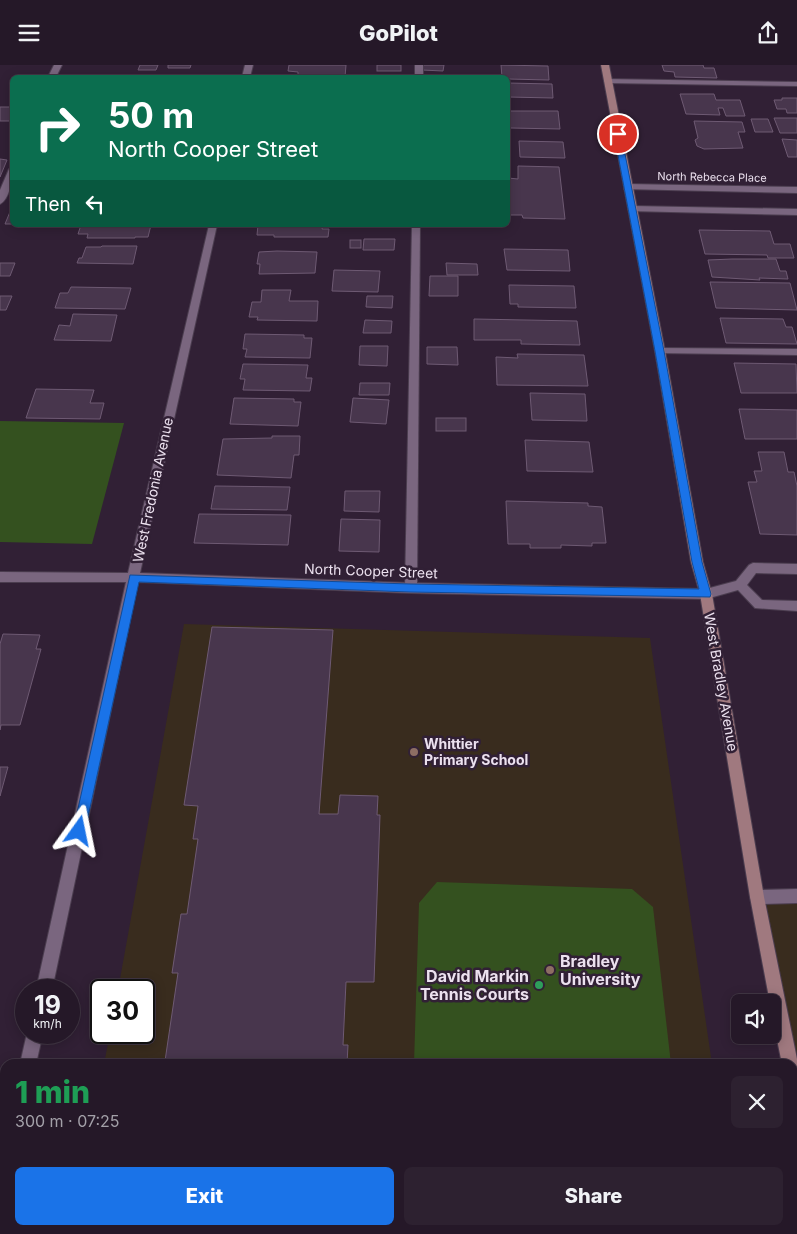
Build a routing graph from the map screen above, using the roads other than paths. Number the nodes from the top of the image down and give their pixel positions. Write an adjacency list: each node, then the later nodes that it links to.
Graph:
1 (605, 65): 2 (street, West Bradley Avenue)
2 (608, 81): 3 (street); 5 (street, West Bradley Avenue)
3 (797, 84)
4 (10, 176): 7 (street)
5 (628, 187): 6 (street, North Rebecca Place); 8 (street, West Bradley Avenue)
6 (797, 190)
7 (0, 201)
8 (632, 209): 9 (street); 12 (street, West Bradley Avenue)
9 (797, 212)
10 (213, 227): 16 (street, West Fredonia Avenue)
11 (416, 227): 18 (street)
12 (660, 351): 13 (street); 19 (street, West Bradley Avenue)
13 (797, 352)
14 (797, 569): 17 (street)
15 (0, 577): 16 (street, North Cooper Street)
16 (134, 577): 18 (street, North Cooper Street); 23 (street, West Fredonia Avenue)
17 (740, 585): 19 (street, North Cooper Street); 20 (street)
18 (410, 588): 19 (street, North Cooper Street)
19 (706, 594): 21 (street, West Bradley Avenue)
20 (797, 606)
21 (757, 897): 22 (street); 26 (street, West Bradley Avenue)
22 (797, 897)
23 (46, 979)
24 (33, 1044): 25 (street)
25 (29, 1059)
26 (789, 1059)

